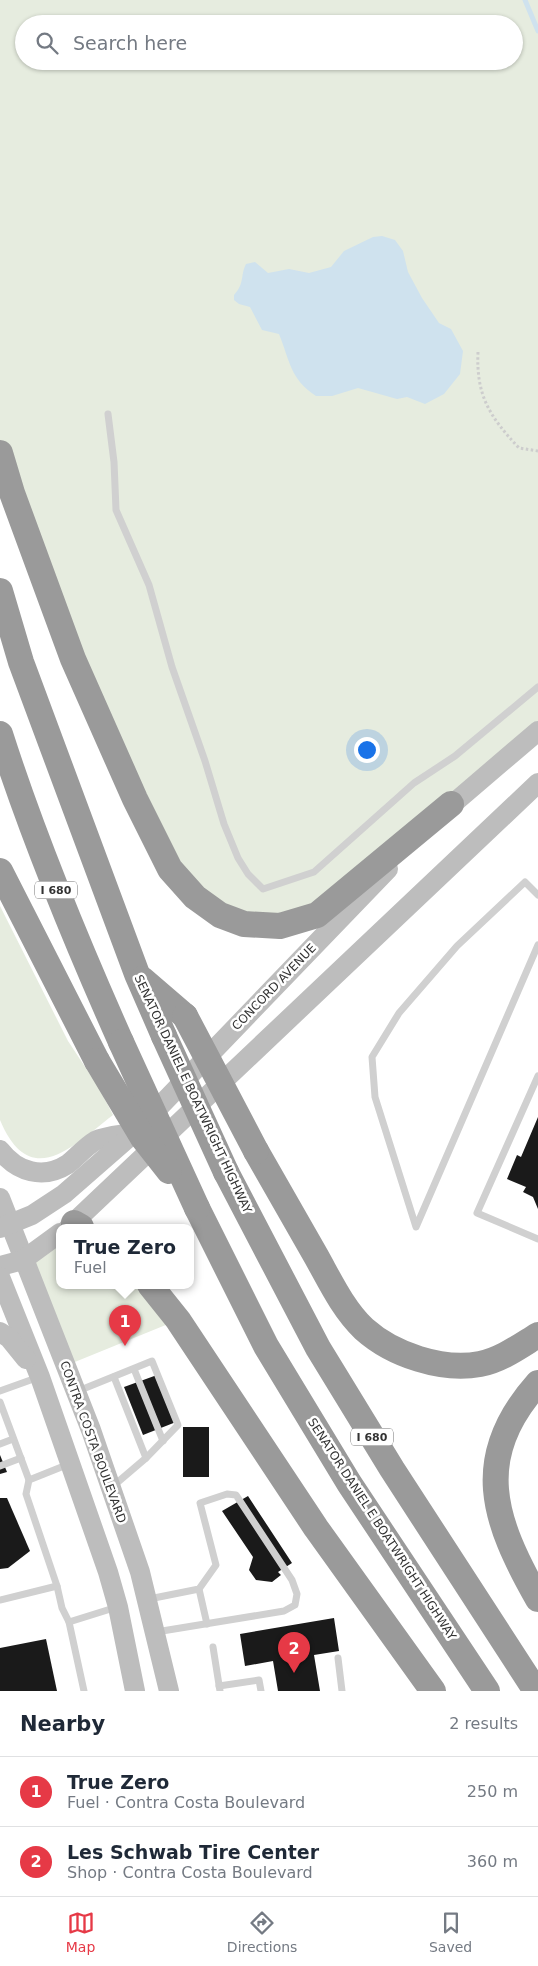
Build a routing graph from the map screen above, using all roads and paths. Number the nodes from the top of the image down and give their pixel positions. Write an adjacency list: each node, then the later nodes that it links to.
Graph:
1 (478, 352): 3 (path)
2 (108, 414): 6 (lane)
3 (538, 451)
4 (0, 453): 10 (highway)
5 (0, 591): 14 (highway, SENATOR DANIEL E BOATWRIGHT HIGHWAY / I 680)
6 (538, 687)
7 (538, 731): 10 (main road, CONCORD AVENUE)
8 (0, 734): 19 (highway, SENATOR DANIEL E BOATWRIGHT HIGHWAY / I 680, bridge)
9 (538, 783): 20 (main road)
10 (451, 804): 16 (main road, CONCORD AVENUE)
11 (0, 871): 19 (highway, bridge)
12 (538, 895): 13 (lane)
13 (538, 946)
14 (137, 974): 29 (highway, bridge); 68 (highway, SENATOR DANIEL E BOATWRIGHT HIGHWAY / I 680, bridge)
15 (538, 1076): 23 (lane)
16 (135, 1132): 17 (main road); 21 (main road, CONCORD AVENUE)
17 (0, 1150)
18 (0, 1198): 21 (main road, CONTRA COSTA BOULEVARD)
19 (197, 1208): 67 (highway, SENATOR DANIEL E BOATWRIGHT HIGHWAY / I 680)
20 (75, 1224)
21 (5, 1226): 24 (main road, CONTRA COSTA BOULEVARD)
22 (56, 1238): 24 (main road)
23 (538, 1239)
24 (23, 1260): 25 (main road); 35 (main road, CONTRA COSTA BOULEVARD)
25 (0, 1266)
26 (0, 1277): 32 (main road)
27 (153, 1289): 66 (highway)
28 (0, 1332): 32 (main road)
29 (538, 1336)
30 (134, 1369): 31 (lane); 39 (lane); 39 (lane)
31 (114, 1376): 35 (lane); 42 (lane)
32 (40, 1377): 34 (lane); 43 (main road)
33 (538, 1384): 49 (highway)
34 (0, 1391)
35 (76, 1392): 46 (main road, CONTRA COSTA BOULEVARD)
36 (0, 1402): 37 (lane)
37 (2, 1415): 38 (lane)
38 (13, 1439): 40 (lane); 41 (lane)
39 (163, 1440): 42 (lane)
40 (0, 1444)
41 (21, 1458): 44 (lane); 45 (lane)
42 (146, 1458): 46 (lane)
43 (69, 1464): 45 (lane); 52 (main road)
44 (0, 1466)
45 (29, 1480): 47 (lane)
46 (111, 1488): 51 (main road, CONTRA COSTA BOULEVARD)
47 (57, 1586): 50 (lane); 53 (lane)
48 (199, 1589): 51 (lane); 54 (lane); 54 (lane)
49 (538, 1599)
50 (0, 1600)
51 (147, 1600): 55 (main road, CONTRA COSTA BOULEVARD)
52 (118, 1607): 53 (lane); 57 (main road)
53 (69, 1622): 60 (lane)
54 (207, 1624): 55 (lane)
55 (155, 1632): 63 (main road, CONTRA COSTA BOULEVARD)
56 (213, 1646): 59 (lane)
57 (128, 1656): 61 (main road); 62 (main road)
58 (338, 1658): 65 (lane)
59 (220, 1688): 64 (lane)
60 (84, 1691)
61 (135, 1691)
62 (156, 1691)
63 (169, 1691)
64 (261, 1691)
65 (342, 1691)
66 (433, 1691)
67 (488, 1691)
68 (536, 1691)

